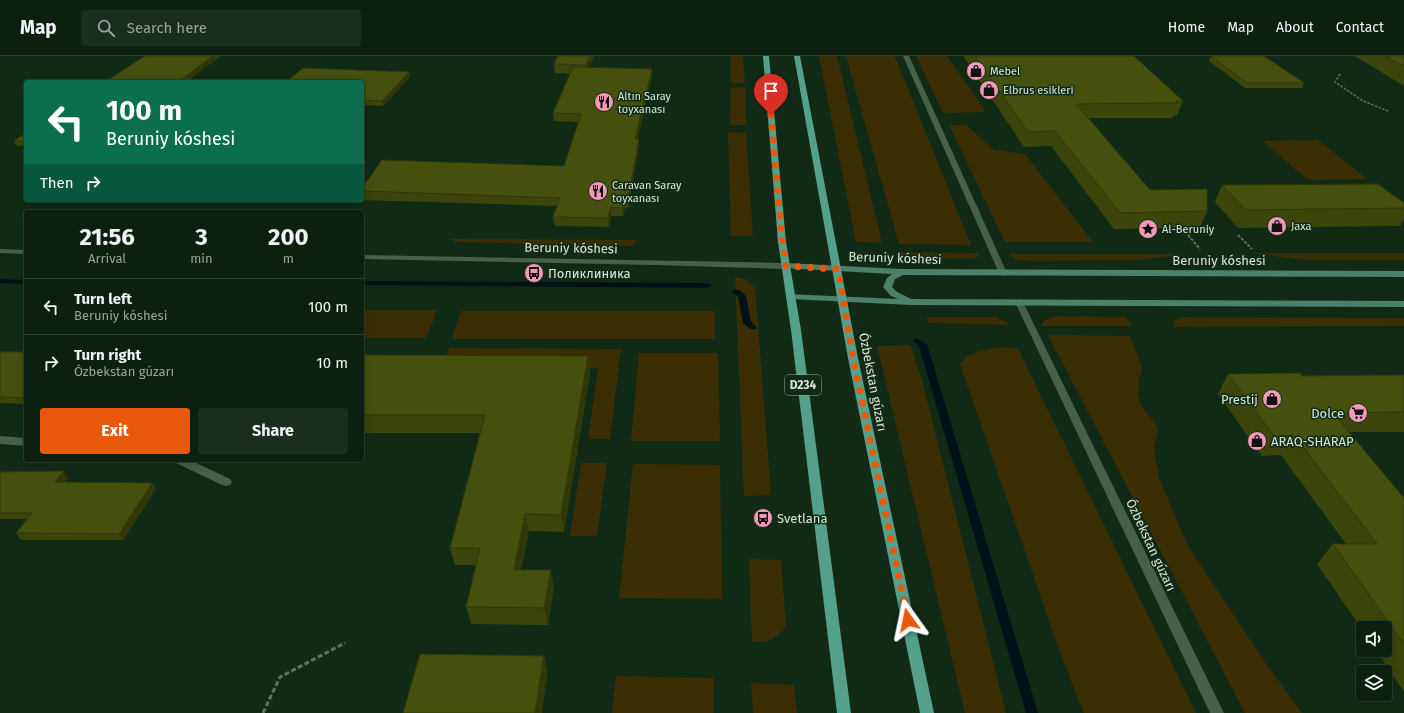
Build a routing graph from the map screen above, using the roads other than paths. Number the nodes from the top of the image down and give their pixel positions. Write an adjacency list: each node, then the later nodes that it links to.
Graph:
1 (766, 56): 7 (main road, D234)
2 (797, 56): 8 (main road, Ózbekstan gúzarı)
3 (906, 56): 10 (street)
4 (0, 251): 5 (street)
5 (24, 252)
6 (364, 257): 7 (street, Beruniy kóshesi)
7 (786, 266): 8 (main road, Beruniy kóshesi); 12 (main road, D234)
8 (838, 269): 9 (main road, Beruniy kóshesi); 13 (main road, Ózbekstan gúzarı)
9 (901, 272): 10 (main road, Beruniy kóshesi); 14 (main road)
10 (1003, 273): 11 (main road, Beruniy kóshesi)
11 (1404, 274)
12 (790, 296): 13 (main road); 21 (main road, D234)
13 (843, 299): 14 (main road); 22 (main road, Ózbekstan gúzarı)
14 (911, 302): 15 (main road)
15 (1020, 302): 16 (main road); 23 (street, Ózbekstan gúzarı)
16 (1404, 304)
17 (0, 440): 18 (street)
18 (24, 442)
19 (184, 462): 20 (street)
20 (226, 482)
21 (844, 713)
22 (927, 713)
23 (1217, 713)

